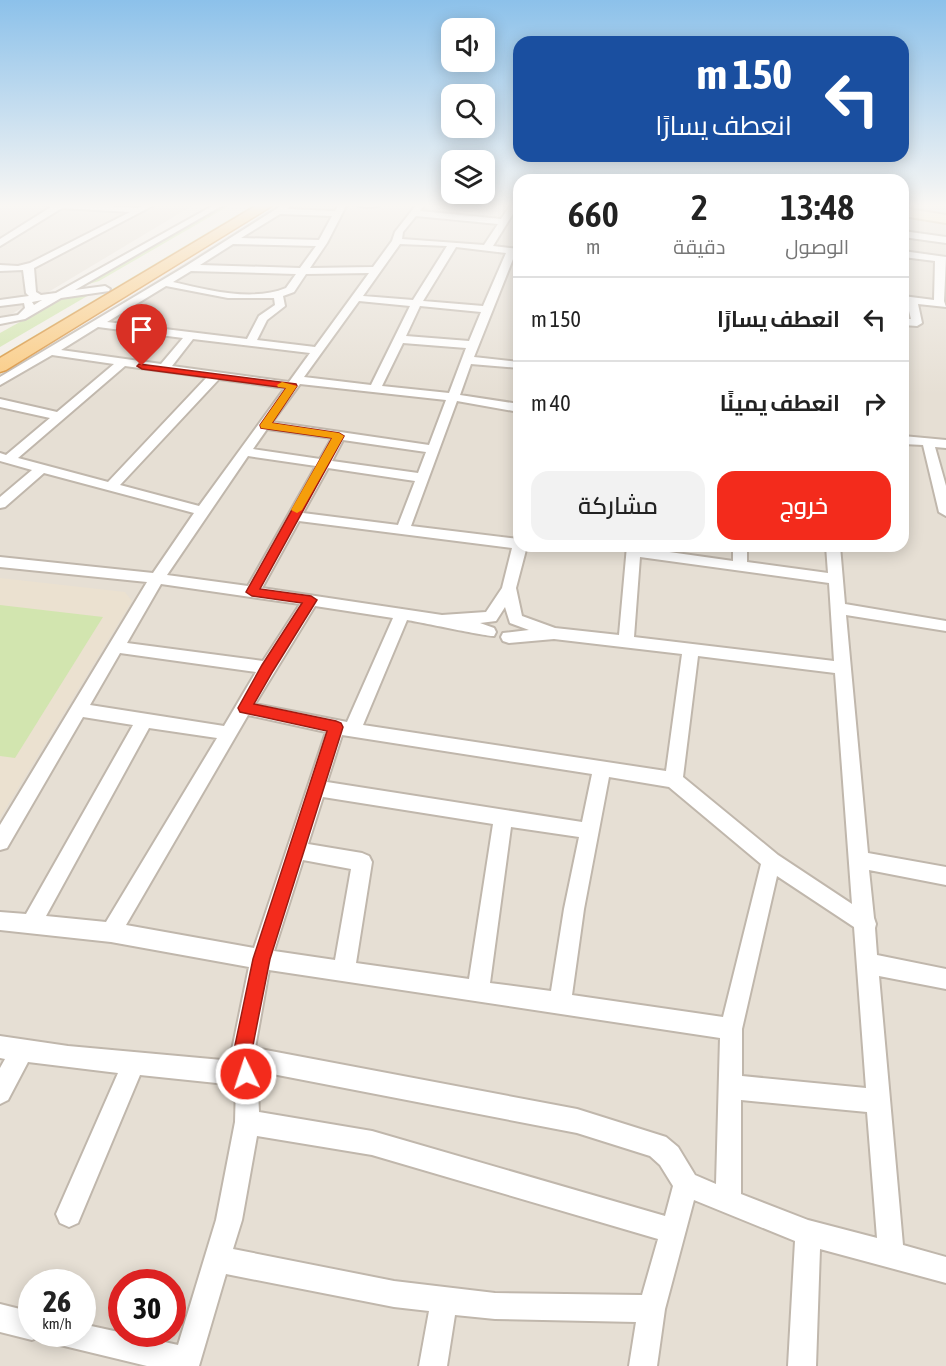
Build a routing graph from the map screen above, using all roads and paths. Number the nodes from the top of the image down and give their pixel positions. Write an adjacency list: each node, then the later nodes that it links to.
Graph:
1 (29, 267): 17 (street)
2 (109, 268): 13 (street)
3 (139, 268): 14 (highway)
4 (169, 268): 41 (highway)
5 (189, 268): 11 (street); 12 (street)
6 (305, 268): 11 (street)
7 (438, 268): 22 (street)
8 (508, 268): 25 (street)
9 (943, 268): 24 (street)
10 (375, 270): 11 (street); 18 (street)
11 (303, 271): 16 (street)
12 (164, 283): 16 (street); 29 (street)
13 (77, 286): 14 (street); 15 (street)
14 (100, 290): 15 (street); 36 (highway)
15 (62, 295): 17 (street); 26 (street)
16 (278, 295): 33 (street)
17 (38, 297): 20 (street)
18 (356, 298): 22 (street); 35 (street)
19 (909, 299): 24 (street)
20 (15, 301): 21 (street); 26 (street)
21 (0, 302)
22 (417, 302): 25 (street); 32 (street)
23 (909, 302): 28 (street)
24 (943, 304)
25 (487, 309): 34 (street)
26 (24, 315): 27 (street); 30 (street)
27 (0, 321)
28 (909, 322)
29 (97, 324): 31 (street); 37 (street)
30 (0, 328)
31 (190, 336): 33 (street); 42 (street)
32 (399, 339): 34 (street); 46 (street)
33 (250, 343): 35 (street)
34 (473, 345): 38 (street)
35 (317, 351): 45 (street)
36 (0, 352)
37 (52, 352): 39 (street); 44 (street)
38 (467, 360): 40 (street); 47 (street)
39 (121, 364): 42 (street); 50 (street)
40 (513, 364)
41 (0, 366)
42 (163, 369): 43 (street)
43 (215, 376): 45 (street); 62 (street)
44 (0, 382)
45 (295, 383): 46 (street); 51 (street)
46 (375, 388): 47 (street)
47 (453, 397): 49 (street); 56 (street)
48 (0, 403): 50 (street)
49 (513, 407)
50 (59, 416): 58 (street)
51 (265, 425): 52 (street); 57 (street)
52 (339, 436): 56 (street); 59 (street)
53 (909, 440): 54 (street)
54 (928, 442): 55 (street); 65 (street)
55 (946, 444)
56 (434, 449): 61 (street)
57 (246, 452): 59 (street); 64 (street)
58 (4, 458): 60 (street)
59 (325, 464): 61 (street); 66 (street)
60 (41, 469): 62 (street); 63 (street)
61 (423, 478): 67 (street)
62 (111, 488): 64 (street)
63 (0, 504)
64 (202, 510): 76 (street)
65 (946, 512)
66 (293, 516): 67 (street); 79 (street)
67 (403, 530): 68 (street)
68 (513, 544)
69 (517, 552): 78 (street)
70 (634, 552): 88 (street)
71 (653, 552): 75 (street)
72 (740, 552): 75 (street)
73 (833, 552): 77 (street)
74 (0, 562): 76 (street)
75 (740, 566): 77 (street)
76 (157, 578): 79 (street); 89 (street)
77 (835, 579): 81 (street)
78 (509, 588): 83 (street); 84 (street)
79 (252, 592): 80 (street)
80 (311, 600): 82 (street); 91 (street)
81 (838, 608): 85 (street); 92 (street)
82 (402, 614): 84 (street); 96 (street)
83 (515, 619): 84 (street); 86 (street); 87 (street)
84 (490, 625): 87 (street)
85 (946, 626)
86 (554, 633): 87 (street); 88 (street)
87 (509, 637)
88 (626, 641): 90 (street)
89 (117, 647): 91 (street); 94 (street)
90 (691, 650): 92 (street); 99 (street)
91 (267, 668): 93 (street)
92 (843, 668): 105 (street)
93 (245, 708): 96 (street); 97 (street)
94 (78, 710): 95 (street); 103 (street)
95 (145, 720): 97 (street); 109 (street)
96 (344, 728): 98 (street); 100 (street)
97 (228, 734): 111 (street)
98 (602, 768): 99 (street); 102 (street)
99 (674, 780): 106 (street)
100 (315, 788): 101 (street); 104 (street)
101 (503, 818): 102 (street); 116 (street)
102 (589, 831): 117 (street)
103 (0, 842)
104 (296, 850): 112 (street); 114 (street)
105 (859, 860): 107 (street); 110 (street)
106 (771, 861): 110 (street); 118 (street)
107 (946, 876)
108 (0, 921): 109 (street)
109 (31, 924): 111 (street)
110 (866, 924): 113 (street)
111 (111, 932): 112 (street)
112 (261, 959): 114 (street); 121 (street)
113 (869, 964): 115 (street); 124 (street)
114 (344, 972): 116 (street)
115 (946, 979)
116 (478, 991): 117 (street)
117 (560, 1004): 118 (street)
118 (731, 1029): 122 (street)
119 (11, 1048): 120 (street); 123 (street)
120 (134, 1063): 121 (street); 128 (street)
121 (245, 1066): 125 (street); 126 (street)
122 (730, 1087): 124 (street); 127 (street)
123 (0, 1092)
124 (879, 1101): 131 (street)
125 (247, 1122): 129 (street); 132 (street)
126 (686, 1184): 127 (street); 129 (street)
127 (728, 1201): 130 (street)
128 (69, 1214)
129 (673, 1231): 135 (street)
130 (808, 1233): 131 (street); 142 (street)
131 (891, 1255): 133 (street)
132 (218, 1259): 134 (street); 139 (street)
133 (946, 1270)
134 (444, 1300): 135 (street); 140 (street)
135 (652, 1309): 141 (street)
136 (0, 1318): 137 (street)
137 (18, 1322)
138 (96, 1342): 139 (street)
139 (186, 1364)
140 (433, 1366)
141 (644, 1366)
142 (802, 1366)

